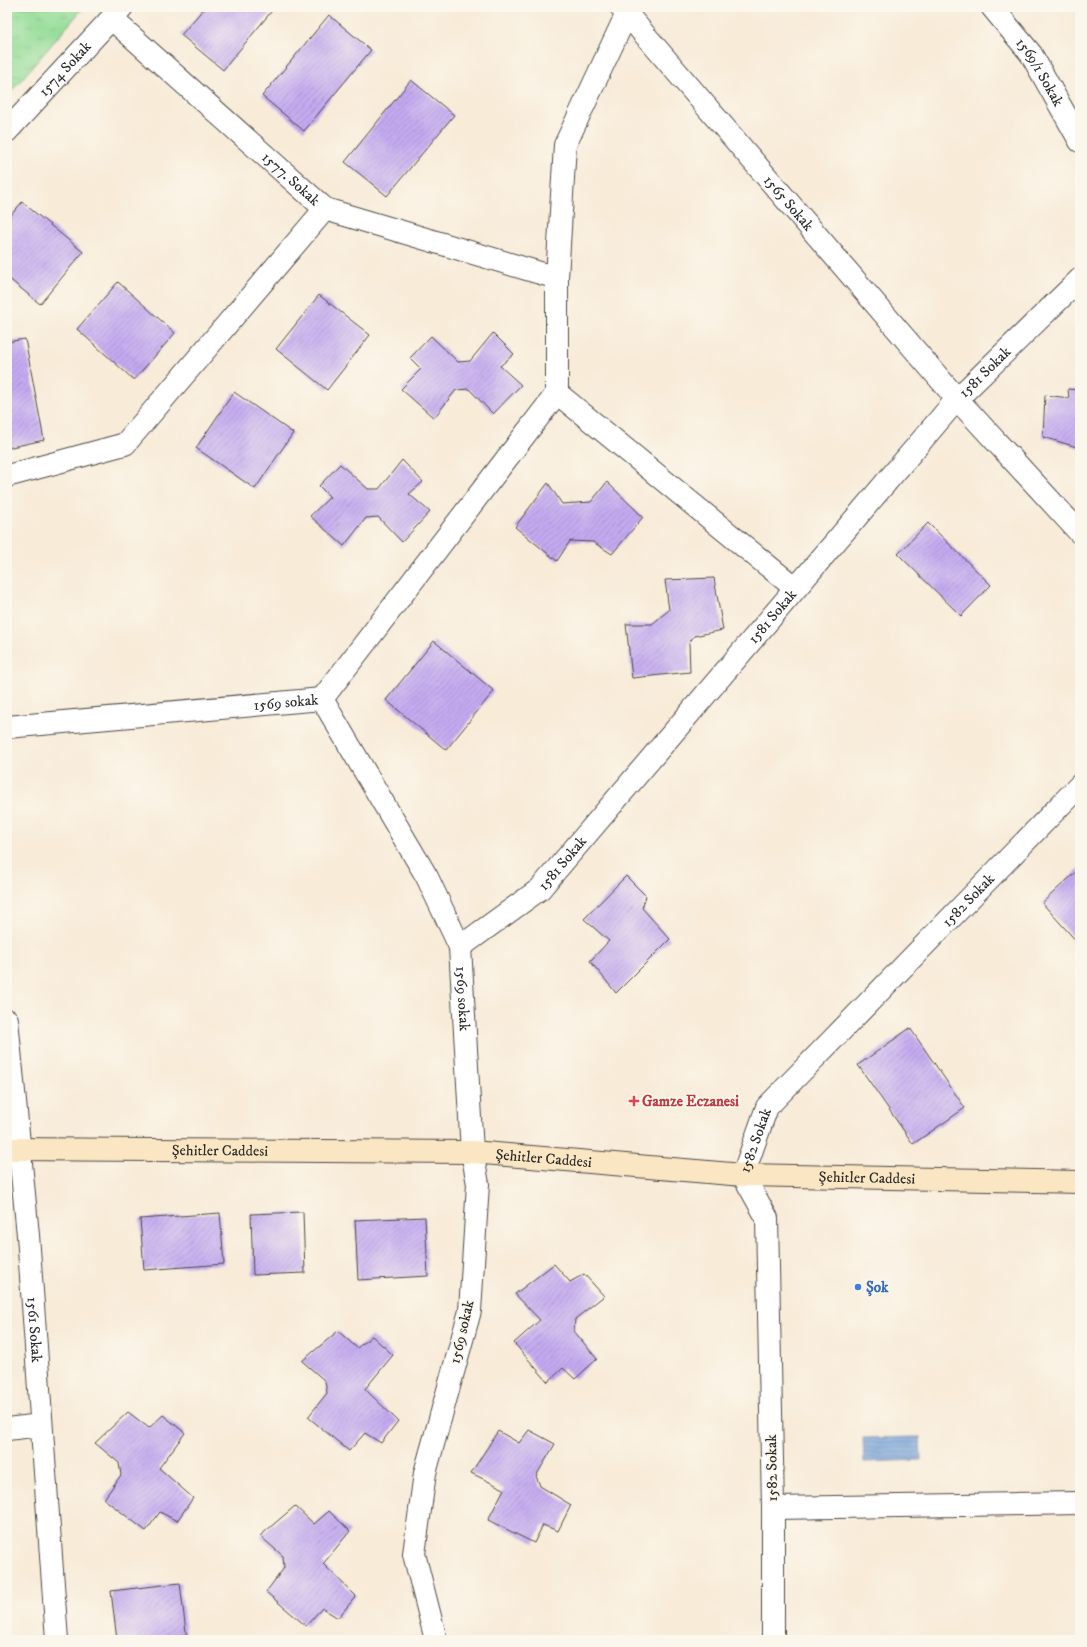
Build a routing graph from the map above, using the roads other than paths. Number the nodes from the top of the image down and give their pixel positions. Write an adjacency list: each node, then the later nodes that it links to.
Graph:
1 (992, 7): 5 (street, 1569/1 Sokak)
2 (626, 9): 7 (street); 10 (street, 1565 Sokak)
3 (117, 13): 4 (street, 1574 Sokak); 6 (street, 1577. Sokak)
4 (7, 131)
5 (1080, 141)
6 (326, 209): 7 (street, 1577. Sokak); 11 (street)
7 (557, 278): 9 (street)
8 (1080, 279): 10 (street, 1581 Sokak)
9 (558, 393): 13 (street); 14 (street)
10 (957, 399): 12 (street, 1565 Sokak); 13 (street, 1581 Sokak)
11 (7, 476)
12 (1080, 533)
13 (794, 588): 17 (street, 1581 Sokak)
14 (322, 699): 15 (street, 1569 sokak); 17 (street, 1569 sokak)
15 (7, 727)
16 (1080, 785): 21 (street, 1582 Sokak)
17 (460, 947): 20 (street, 1569 sokak)
18 (7, 1020): 19 (street, 1561 Sokak)
19 (13, 1149): 20 (street, Şehitler Caddesi); 23 (street, 1561 Sokak)
20 (472, 1152): 21 (street, Şehitler Caddesi); 28 (street, 1569 sokak)
21 (743, 1175): 22 (street, Şehitler Caddesi); 26 (street, 1582 Sokak)
22 (1080, 1182)
23 (41, 1425): 24 (street); 27 (street, 1561 Sokak)
24 (7, 1430)
25 (1080, 1502): 26 (street)
26 (773, 1508): 29 (street, 1582 Sokak)
27 (57, 1640)
28 (436, 1640)
29 (773, 1640)

